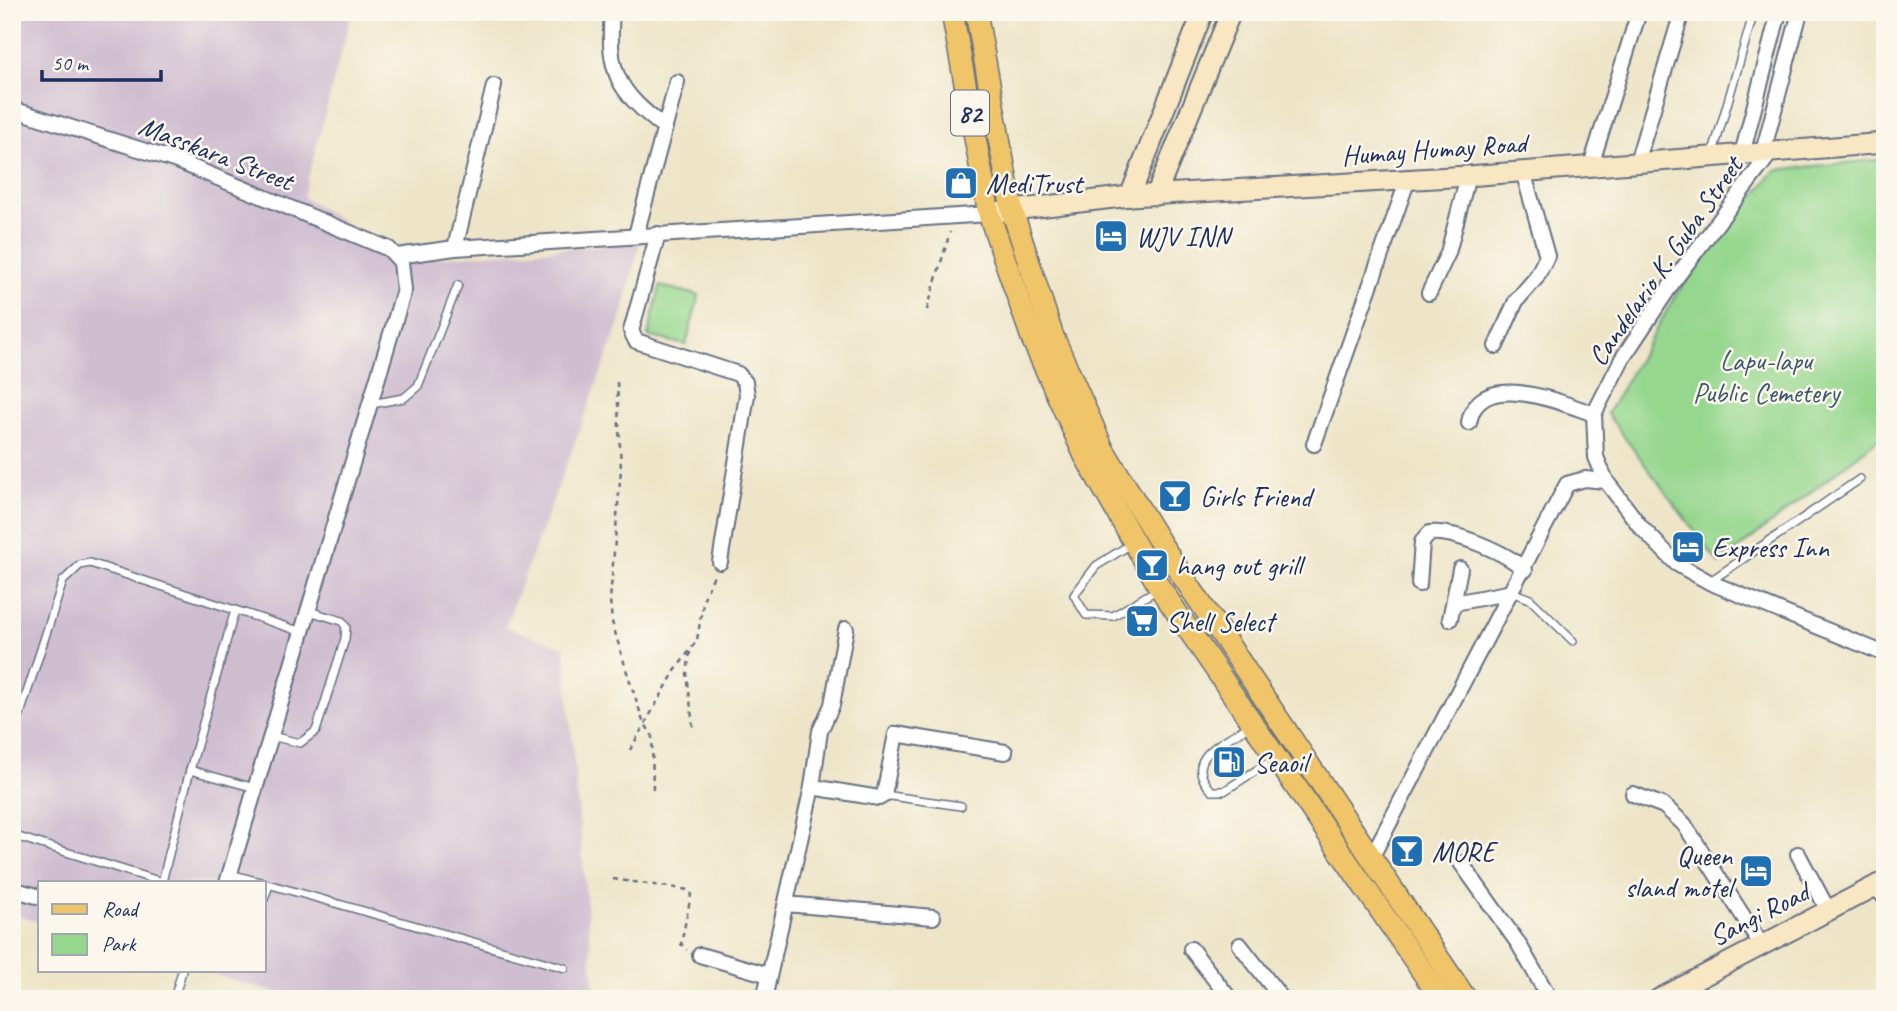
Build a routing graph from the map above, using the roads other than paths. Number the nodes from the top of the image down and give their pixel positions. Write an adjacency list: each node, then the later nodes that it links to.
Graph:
1 (612, 12): 14 (street)
2 (951, 12): 27 (main road, 82)
3 (976, 12): 26 (main road, 82)
4 (1203, 12): 25 (street)
5 (1231, 12): 24 (street)
6 (1639, 12): 20 (street)
7 (1682, 12): 19 (street)
8 (1754, 12): 18 (lane)
9 (1779, 12): 17 (street)
10 (1800, 12): 16 (street)
11 (677, 82): 14 (street)
12 (494, 86): 30 (street)
13 (12, 109): 31 (street, Masskara Street)
14 (664, 127): 29 (street)
15 (1884, 139): 16 (street, Humay Humay Road)
16 (1767, 152): 17 (street, Humay Humay Road); 36 (street, Candelario K. Guba Street)
17 (1742, 154): 18 (street, Humay Humay Road)
18 (1712, 157): 19 (street, Humay Humay Road)
19 (1637, 162): 20 (street, Humay Humay Road)
20 (1591, 165): 21 (street, Humay Humay Road)
21 (1523, 171): 22 (street, Humay Humay Road); 34 (street)
22 (1468, 176): 23 (street, Humay Humay Road); 33 (street)
23 (1408, 179): 24 (street, Humay Humay Road); 38 (street)
24 (1156, 195): 25 (street, Humay Humay Road)
25 (1130, 196): 26 (street, Humay Humay Road)
26 (1012, 210): 27 (street, Humay Humay Road); 70 (main road, 82)
27 (989, 214): 28 (street); 41 (main road, 82)
28 (658, 234): 29 (street); 42 (street)
29 (636, 235): 30 (street)
30 (455, 248): 31 (street)
31 (397, 256): 35 (street)
32 (458, 285): 35 (lane)
33 (1429, 293)
34 (1496, 346)
35 (370, 404): 51 (street)
36 (1594, 414): 37 (street); 40 (street, Candelario K. Guba Street)
37 (1469, 423)
38 (1314, 444)
39 (1860, 479): 45 (lane)
40 (1606, 481): 44 (street); 45 (street, Candelario K. Guba Street)
41 (1134, 541): 47 (main road, 82); 47 (lane)
42 (720, 562)
43 (1460, 569): 49 (street)
44 (1525, 570): 46 (street); 48 (street)
45 (1709, 582): 56 (street, Candelario K. Guba Street)
46 (1419, 584)
47 (1160, 587): 57 (main road, 82)
48 (1512, 592): 49 (street); 55 (lane); 70 (street)
49 (1454, 603): 52 (street)
50 (235, 610): 54 (lane); 59 (lane); 62 (lane)
51 (309, 611): 54 (street); 58 (lane)
52 (1450, 619)
53 (846, 629): 63 (street)
54 (302, 632): 58 (street)
55 (1573, 641)
56 (1885, 654)
57 (1253, 723): 61 (main road, 82); 61 (lane)
58 (271, 736): 64 (street)
59 (12, 739)
60 (1005, 752): 66 (street)
61 (1276, 758): 95 (main road, 82)
62 (190, 771): 64 (lane); 74 (lane)
63 (812, 787): 66 (street); 80 (street)
64 (256, 789): 72 (street)
65 (1633, 794): 83 (street)
66 (884, 795): 67 (lane)
67 (961, 806)
68 (12, 835): 73 (lane)
69 (1798, 854): 81 (street)
70 (1370, 860): 96 (main road, 82)
71 (1461, 863): 97 (street)
72 (229, 878): 75 (lane)
73 (159, 881)
74 (162, 881)
75 (248, 881)
76 (266, 884): 87 (lane)
77 (1882, 888): 81 (street, Sangi Road)
78 (12, 889): 79 (street)
79 (38, 896)
80 (786, 904): 82 (street); 89 (street)
81 (1828, 910): 83 (street, Sangi Road)
82 (933, 917)
83 (1761, 944): 90 (street, Sangi Road)
84 (1240, 945): 94 (street)
85 (1191, 949): 93 (street)
86 (700, 955): 89 (street)
87 (565, 968)
88 (182, 972): 91 (lane)
89 (769, 975): 92 (street)
90 (1662, 998)
91 (174, 999)
92 (764, 999)
93 (1230, 999)
94 (1282, 999)
95 (1441, 999)
96 (1466, 999)
97 (1550, 999)

